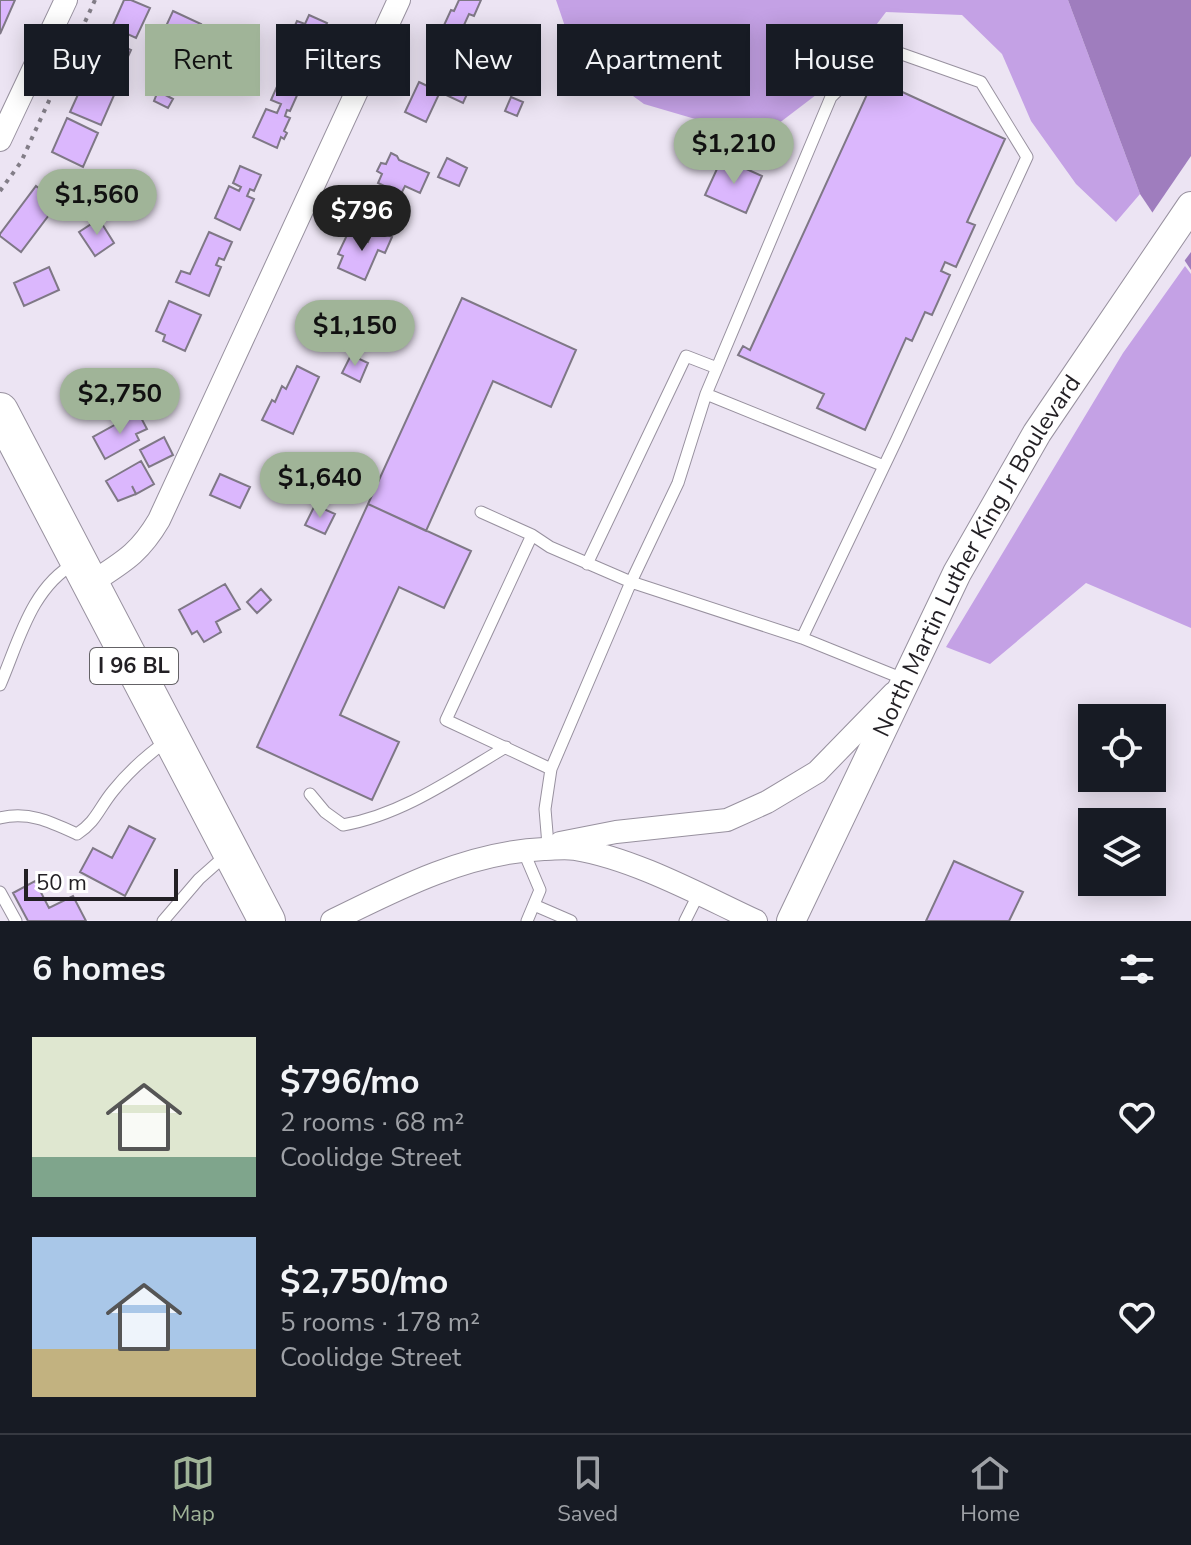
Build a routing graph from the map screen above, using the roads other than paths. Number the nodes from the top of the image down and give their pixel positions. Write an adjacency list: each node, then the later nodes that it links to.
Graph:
1 (66, 0): 3 (street)
2 (399, 0): 12 (street)
3 (0, 140)
4 (1191, 206): 15 (street, North Martin Luther King Jr Boulevard)
5 (717, 368): 6 (lane); 8 (lane); 11 (lane)
6 (706, 394): 8 (lane); 13 (lane)
7 (0, 411): 12 (main road, I 96 BL)
8 (884, 466): 14 (lane)
9 (481, 512): 10 (lane)
10 (532, 535): 11 (lane); 18 (lane)
11 (587, 564): 13 (lane)
12 (85, 572): 16 (lane); 17 (main road, I 96 BL)
13 (631, 582): 14 (lane); 19 (lane)
14 (802, 638): 15 (lane)
15 (906, 680): 22 (street); 36 (street, North Martin Luther King Jr Boulevard)
16 (0, 685)
17 (172, 737): 21 (lane); 23 (main road, I 96 BL)
18 (506, 747): 19 (lane); 20 (lane)
19 (551, 769): 22 (lane)
20 (310, 794)
21 (0, 818)
22 (548, 845): 24 (street)
23 (232, 850): 29 (lane); 30 (main road, I 96 BL)
24 (523, 850): 26 (street); 27 (lane); 31 (street)
25 (0, 892): 28 (lane)
26 (698, 895): 34 (lane); 35 (street)
27 (534, 905): 32 (lane); 33 (lane)
28 (16, 921)
29 (163, 921)
30 (267, 921)
31 (332, 921)
32 (527, 921)
33 (571, 921)
34 (685, 921)
35 (756, 921)
36 (791, 921)

